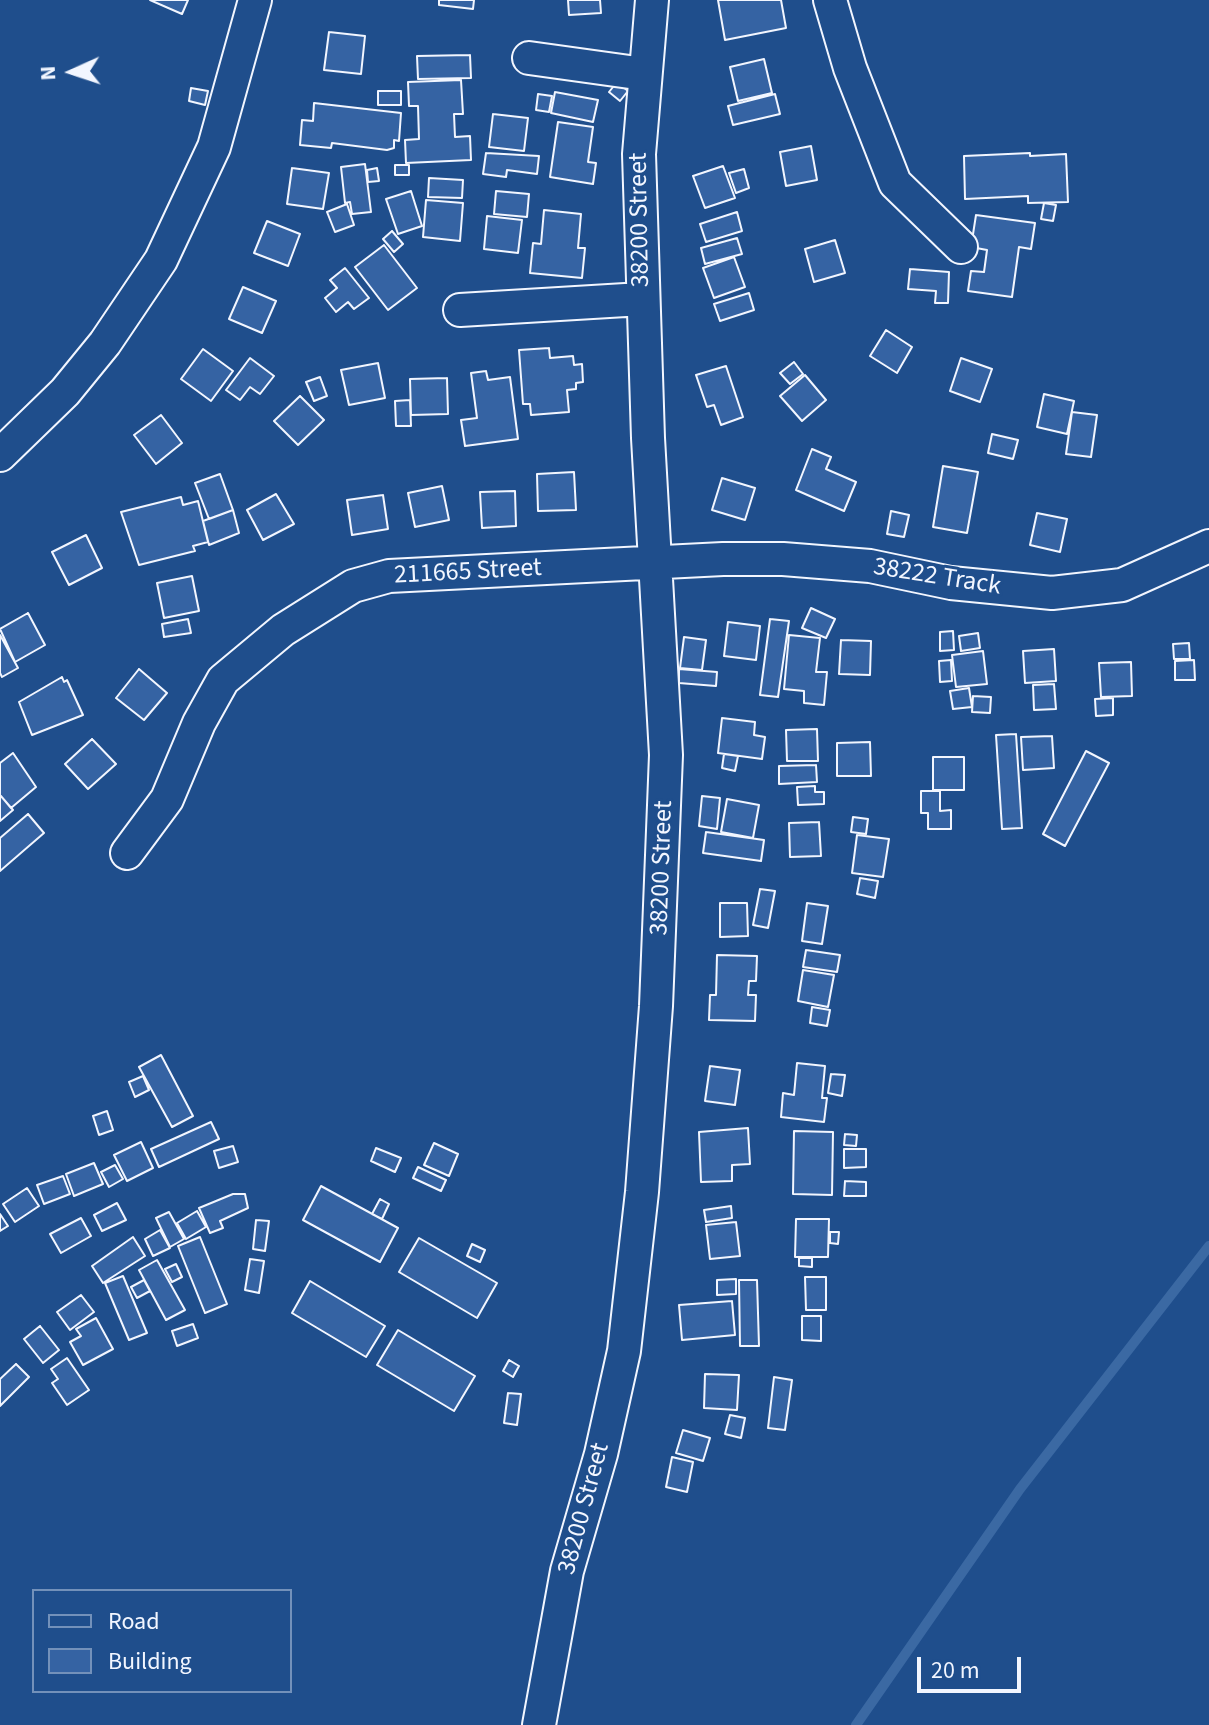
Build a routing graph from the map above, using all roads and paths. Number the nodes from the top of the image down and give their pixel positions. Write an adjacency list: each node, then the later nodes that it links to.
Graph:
1 (255, 0): 9 (street)
2 (652, 0): 5 (street, 38200 Street)
3 (830, 0): 6 (street)
4 (529, 58): 5 (street)
5 (644, 74): 7 (street, 38200 Street)
6 (961, 247)
7 (642, 299): 8 (street); 11 (street, 38200 Street)
8 (460, 310)
9 (0, 455)
10 (1209, 546): 11 (street, 38222 Track)
11 (656, 564): 12 (street, 211665 Street); 13 (street, 38200 Street)
12 (127, 853)
13 (539, 1725)

